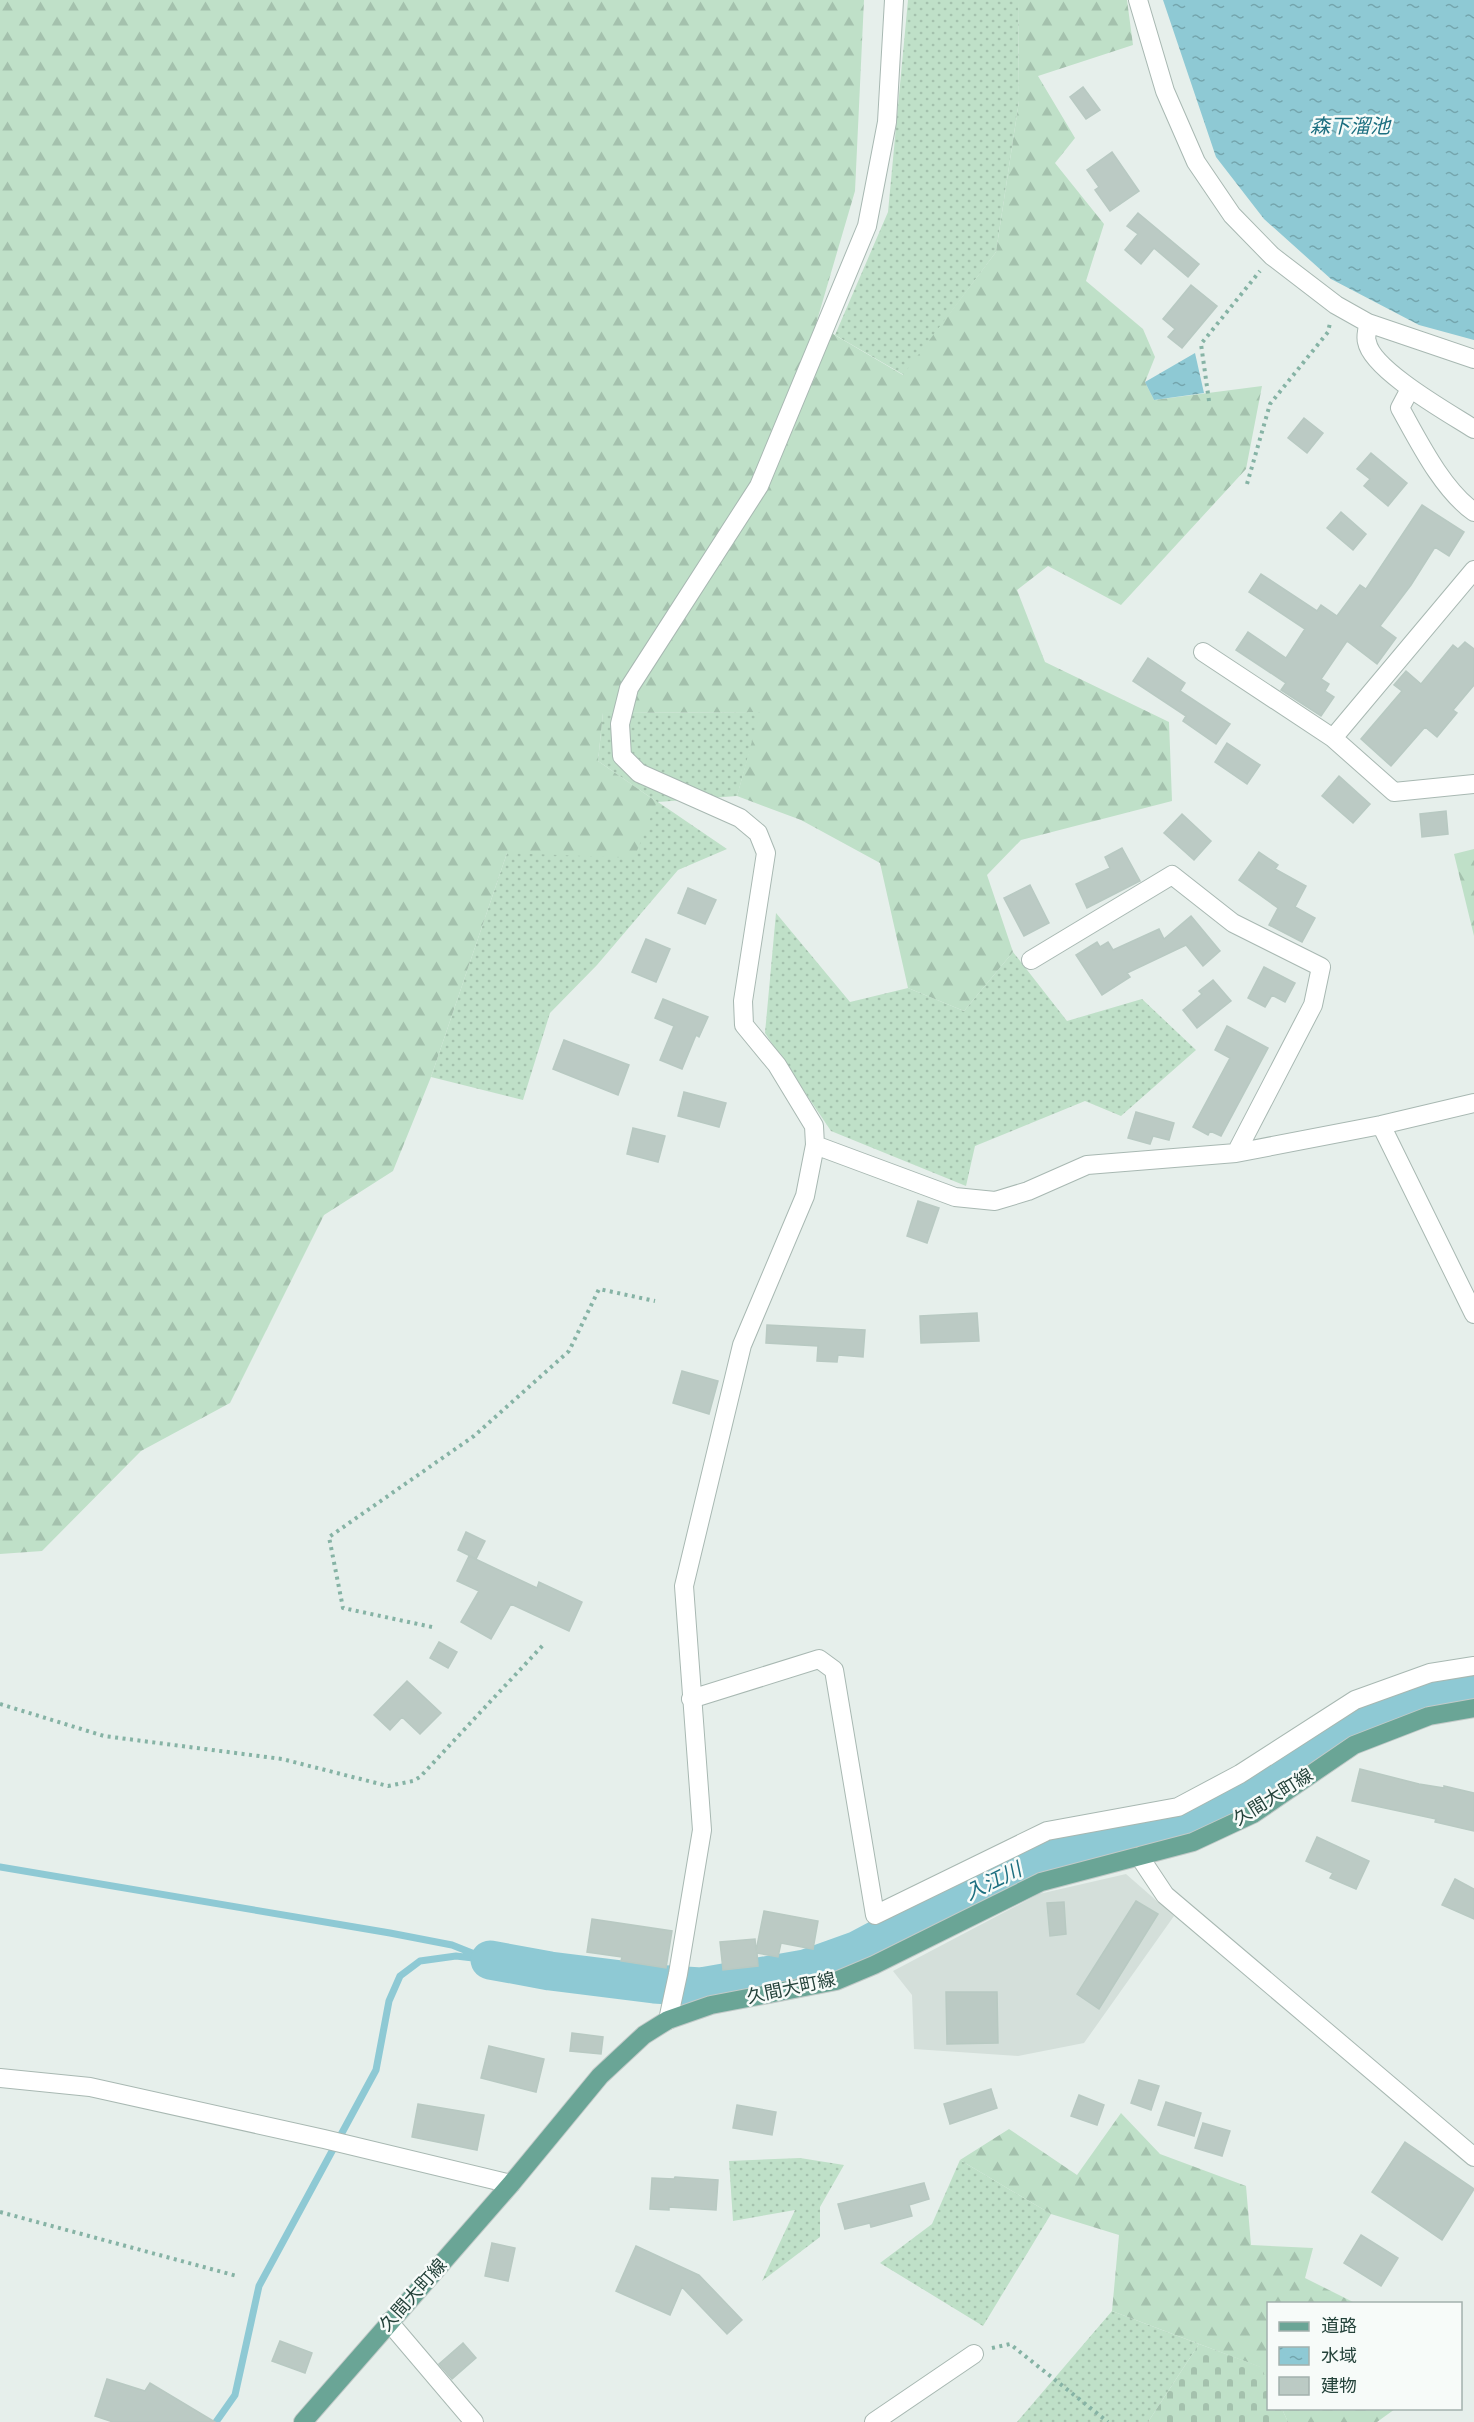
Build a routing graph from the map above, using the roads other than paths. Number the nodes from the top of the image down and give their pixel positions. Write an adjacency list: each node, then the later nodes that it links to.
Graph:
1 (894, 0): 15 (street)
2 (1138, 0): 3 (street)
3 (1368, 323): 4 (street); 5 (street)
4 (1474, 359)
5 (1410, 389): 6 (street); 7 (street)
6 (1474, 429)
7 (1474, 512)
8 (1474, 570): 10 (street)
9 (1203, 652): 10 (street)
10 (1333, 738): 11 (street)
11 (1474, 784)
12 (1031, 960): 16 (street)
13 (1474, 1103): 14 (street)
14 (1381, 1125): 16 (street); 17 (street)
15 (815, 1145): 16 (street); 19 (street)
16 (1236, 1153)
17 (1474, 1314)
18 (1474, 1666): 19 (street)
19 (691, 1699): 22 (street)
20 (1474, 1708): 21 (main road, 久間大町線)
21 (1139, 1857): 22 (main road, 久間大町線); 24 (street)
22 (668, 2020): 25 (main road, 久間大町線)
23 (0, 2078): 25 (street)
24 (1474, 2157)
25 (511, 2184): 26 (main road, 久間大町線)
26 (389, 2322): 28 (main road, 久間大町線); 29 (street)
27 (974, 2354): 30 (street)
28 (303, 2422)
29 (474, 2422)
30 (874, 2422)

